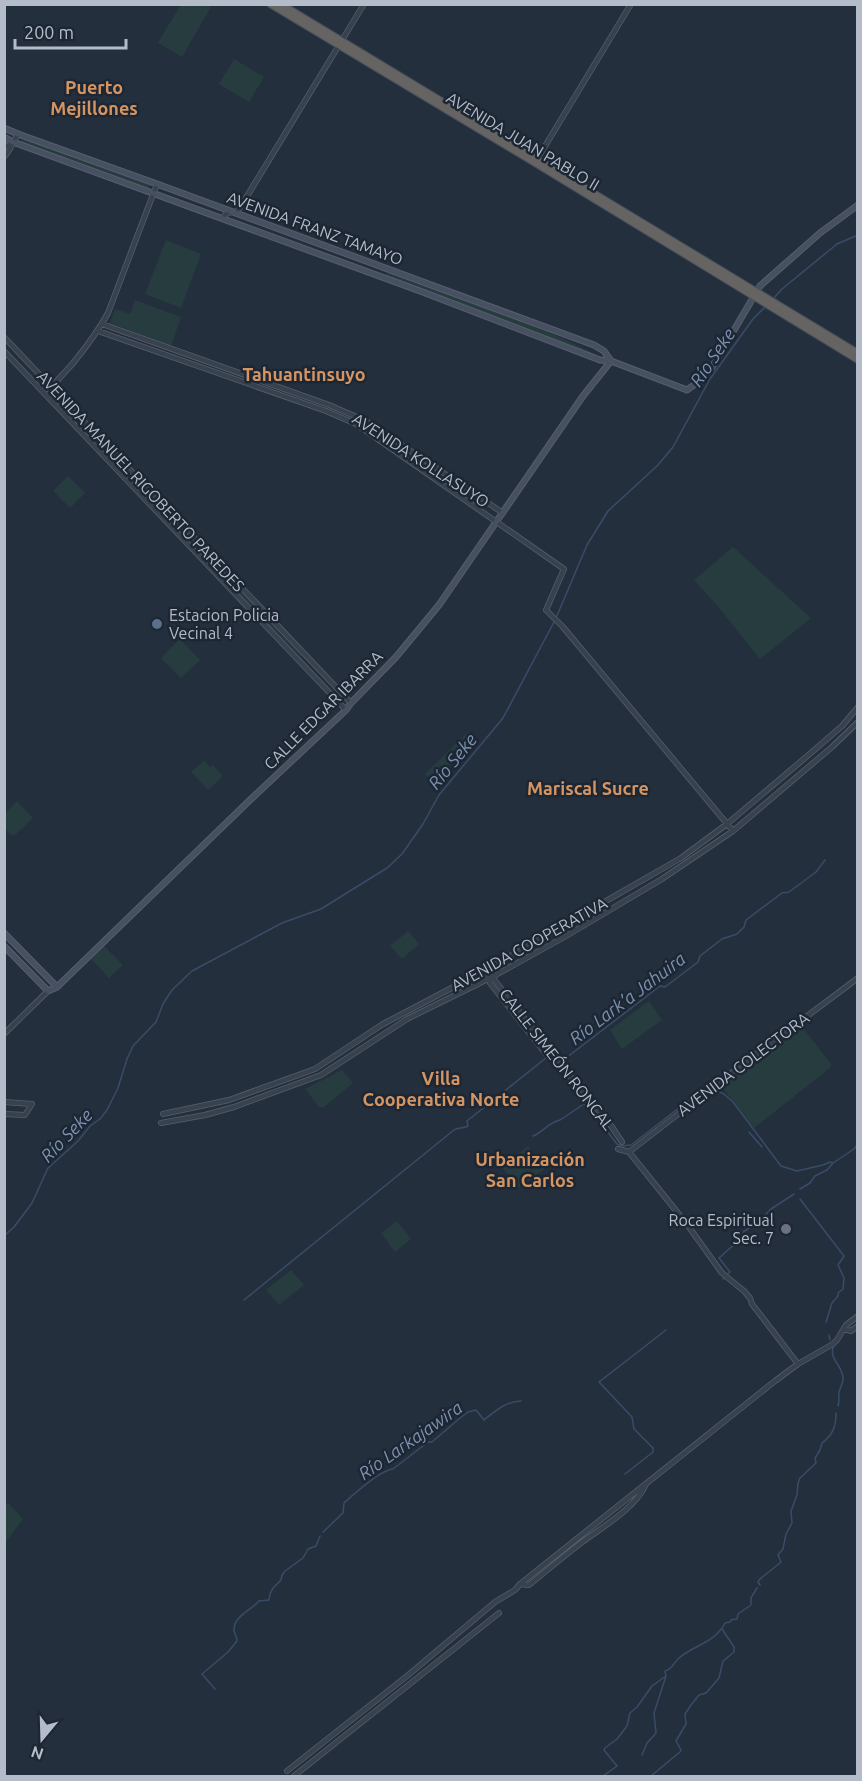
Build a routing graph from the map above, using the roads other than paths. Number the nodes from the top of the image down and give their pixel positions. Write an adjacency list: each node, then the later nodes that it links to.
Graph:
1 (270, 4): 5 (highway, AVENIDA JUAN PABLO II)
2 (281, 4): 5 (highway, AVENIDA JUAN PABLO II)
3 (364, 4): 5 (street)
4 (631, 4): 12 (street)
5 (340, 43): 12 (highway, AVENIDA JUAN PABLO II); 16 (street)
6 (4, 128): 7 (main road, AVENIDA FRANZ TAMAYO)
7 (18, 135): 9 (street); 13 (main road, AVENIDA FRANZ TAMAYO)
8 (4, 137): 9 (main road, AVENIDA FRANZ TAMAYO)
9 (13, 142): 10 (street); 11 (street); 14 (main road, AVENIDA FRANZ TAMAYO)
10 (4, 148)
11 (4, 157)
12 (536, 161): 18 (highway, AVENIDA JUAN PABLO II)
13 (157, 184): 14 (street); 16 (main road, AVENIDA FRANZ TAMAYO)
14 (153, 194): 17 (main road, AVENIDA FRANZ TAMAYO); 20 (street)
15 (858, 205): 18 (main road)
16 (233, 212): 17 (street); 26 (main road, AVENIDA FRANZ TAMAYO)
17 (222, 219): 26 (main road, AVENIDA FRANZ TAMAYO)
18 (754, 294): 19 (highway, AVENIDA JUAN PABLO II); 26 (main road, AVENIDA FRANZ TAMAYO)
19 (774, 306): 24 (highway); 25 (highway)
20 (102, 324): 21 (street); 29 (street, AVENIDA KOLLASUYO)
21 (98, 331): 27 (street); 30 (street, AVENIDA KOLLASUYO)
22 (4, 337): 27 (street, AVENIDA MANUEL RIGOBERTO PAREDES)
23 (4, 351): 28 (street, AVENIDA MANUEL RIGOBERTO PAREDES)
24 (858, 353)
25 (858, 360)
26 (610, 361): 29 (main road, CALLE EDGAR IBARRA)
27 (52, 386): 28 (street); 31 (street, AVENIDA MANUEL RIGOBERTO PAREDES)
28 (48, 396): 32 (street, AVENIDA MANUEL RIGOBERTO PAREDES)
29 (503, 513): 30 (main road, CALLE EDGAR IBARRA)
30 (497, 521): 33 (main road, CALLE EDGAR IBARRA); 37 (street, AVENIDA KOLLASUYO)
31 (217, 562): 32 (street); 33 (street, AVENIDA MANUEL RIGOBERTO PAREDES)
32 (211, 568): 35 (street, AVENIDA MANUEL RIGOBERTO PAREDES)
33 (351, 703): 35 (main road, CALLE EDGAR IBARRA)
34 (858, 708): 37 (street, AVENIDA COOPERATIVA)
35 (346, 710): 44 (main road, CALLE EDGAR IBARRA)
36 (858, 722): 38 (street, AVENIDA COOPERATIVA)
37 (727, 824): 38 (street); 41 (street, AVENIDA COOPERATIVA)
38 (733, 831): 42 (street, AVENIDA COOPERATIVA)
39 (4, 933): 44 (main road)
40 (4, 946): 45 (main road)
41 (484, 970): 42 (street, CALLE SIMEÓN RONCAL); 49 (street, AVENIDA COOPERATIVA)
42 (491, 977): 50 (street, AVENIDA COOPERATIVA); 51 (street, CALLE SIMEÓN RONCAL)
43 (858, 978): 53 (street, AVENIDA COLECTORA)
44 (57, 987): 45 (main road, CALLE EDGAR IBARRA)
45 (48, 992): 46 (street, CALLE EDGAR IBARRA)
46 (4, 1034)
47 (4, 1102): 48 (street)
48 (4, 1114)
49 (164, 1114)
50 (161, 1123)
51 (622, 1142)
52 (618, 1149): 53 (street, CALLE SIMEÓN RONCAL)
53 (629, 1152): 57 (street)
54 (858, 1317): 56 (street)
55 (858, 1326): 56 (street)
56 (844, 1329): 57 (street)
57 (798, 1364): 58 (street)
58 (646, 1484): 59 (street); 59 (street)
59 (520, 1584): 61 (street)
60 (499, 1613): 62 (street)
61 (287, 1772)
62 (294, 1776)

